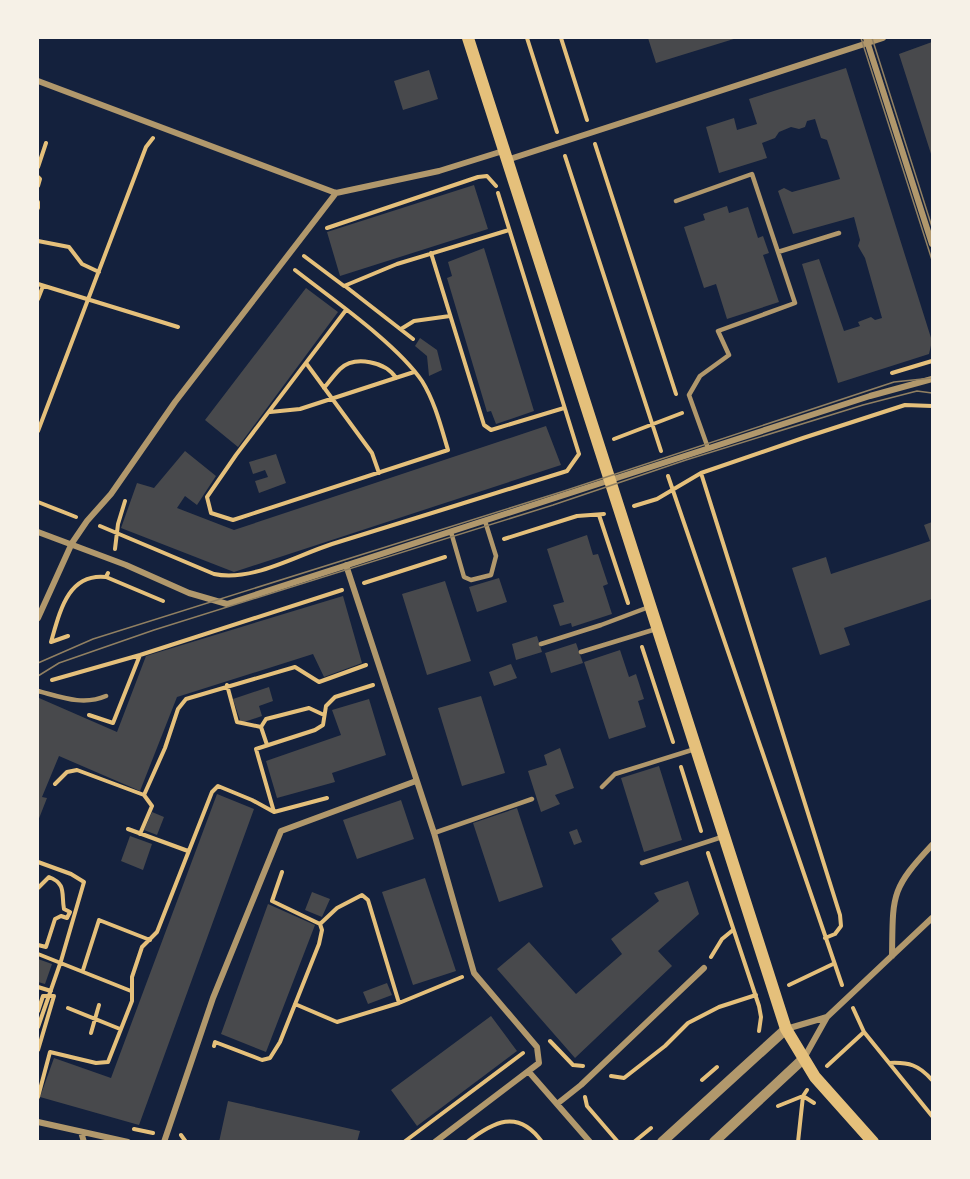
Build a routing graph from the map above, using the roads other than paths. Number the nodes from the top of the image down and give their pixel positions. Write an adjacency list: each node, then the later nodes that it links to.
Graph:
1 (468, 38): 5 (main road)
2 (883, 38): 3 (street)
3 (867, 40): 5 (street); 9 (street)
4 (38, 81): 6 (street)
5 (505, 155): 6 (street); 13 (main road)
6 (336, 193): 17 (street)
7 (676, 201): 10 (lane)
8 (839, 233): 10 (lane)
9 (933, 244)
10 (778, 252): 12 (lane)
11 (933, 379): 12 (street)
12 (708, 448): 13 (street)
13 (609, 482): 14 (street); 19 (main road)
14 (485, 521): 16 (street); 16 (lane)
15 (38, 532): 17 (street)
16 (451, 532): 18 (street)
17 (72, 543): 18 (street); 20 (street)
18 (346, 566): 27 (street)
19 (649, 607): 21 (main road); 22 (lane)
20 (38, 618)
21 (656, 629): 23 (lane); 26 (main road)
22 (541, 644)
23 (581, 652)
24 (38, 691): 25 (lane)
25 (106, 696)
26 (695, 749): 28 (lane); 31 (main road)
27 (416, 781): 30 (street); 47 (street)
28 (602, 787)
29 (532, 799): 30 (lane)
30 (434, 833): 40 (street)
31 (724, 836): 33 (lane); 38 (main road)
32 (933, 845): 35 (street)
33 (642, 864)
34 (933, 918): 35 (street)
35 (892, 956): 37 (street)
36 (704, 969): 41 (street)
37 (827, 1017): 38 (street); 39 (street)
38 (786, 1029): 39 (main road); 51 (street)
39 (802, 1060): 52 (street); 53 (main road)
40 (529, 1072): 41 (street); 48 (street)
41 (557, 1104): 44 (street)
42 (38, 1122): 43 (street)
43 (81, 1132): 45 (street); 46 (street)
44 (585, 1134): 49 (street); 50 (street)
45 (84, 1142)
46 (128, 1142)
47 (164, 1142)
48 (435, 1142)
49 (590, 1142)
50 (595, 1142)
51 (662, 1142)
52 (714, 1142)
53 (873, 1142)

